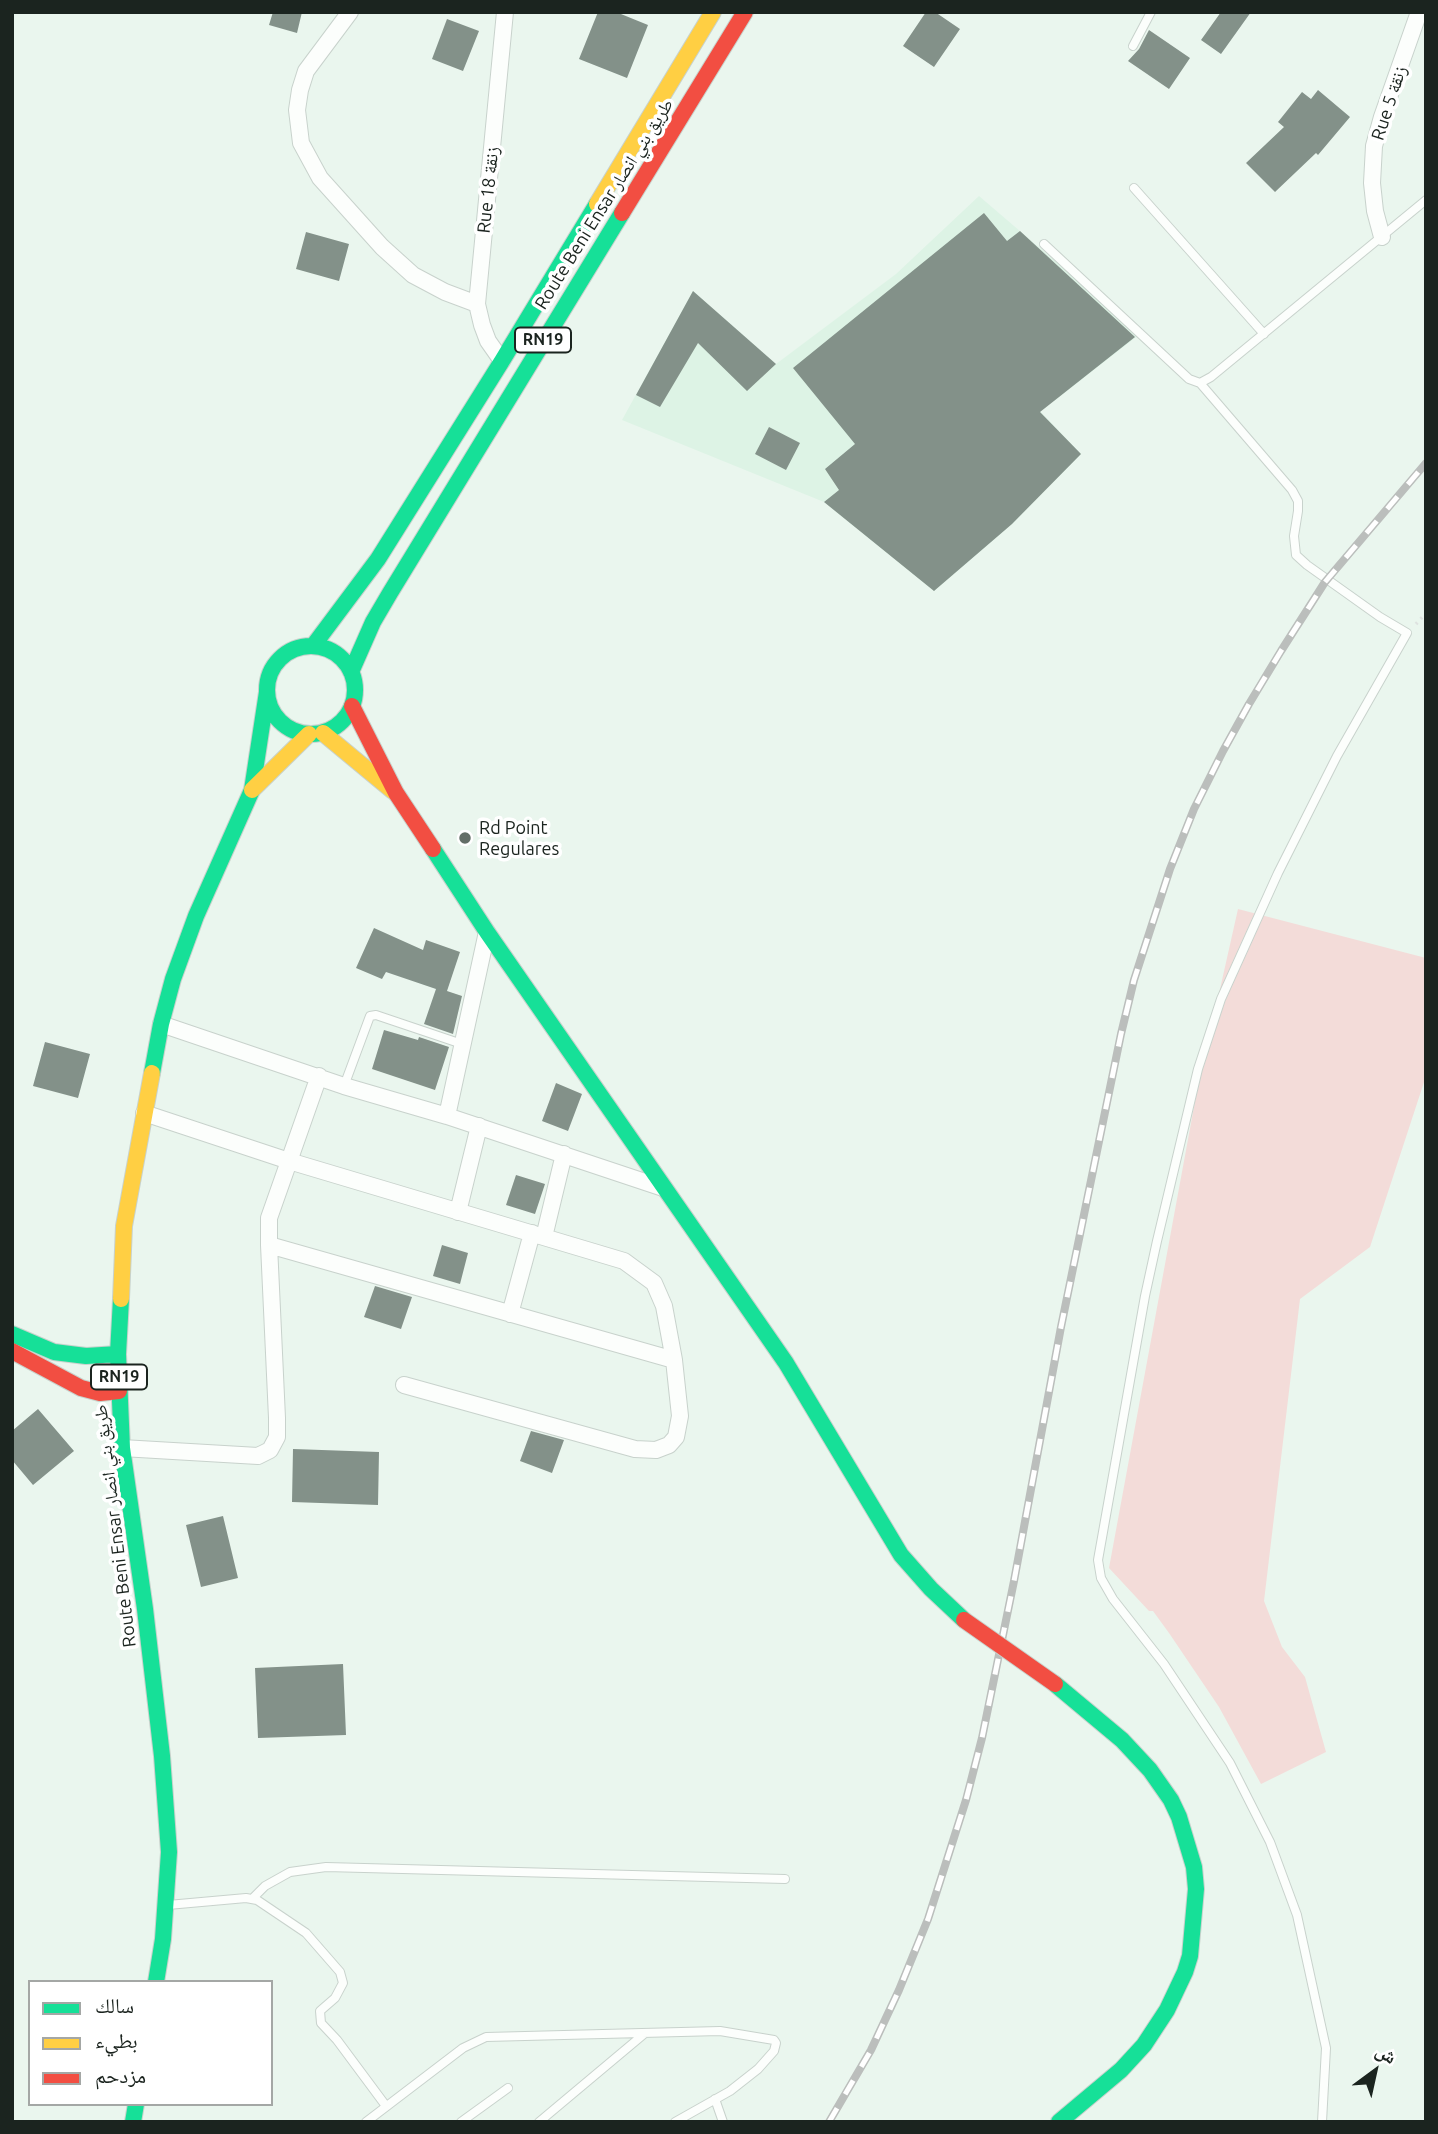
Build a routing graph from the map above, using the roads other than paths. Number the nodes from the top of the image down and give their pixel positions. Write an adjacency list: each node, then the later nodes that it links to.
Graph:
1 (350, 12): 12 (street)
2 (505, 12): 12 (street, Rue 18 زنقة)
3 (713, 12): 14 (main road, Route Beni Ensar طريق بني انصار / RN19)
4 (745, 12): 17 (main road, Route Beni Ensar طريق بني انصار / RN19)
5 (1151, 12): 7 (lane)
6 (1419, 12): 10 (street, Rue 5 زنقة)
7 (1133, 46)
8 (1134, 188): 13 (lane)
9 (1426, 200): 10 (lane)
10 (1382, 237): 13 (lane)
11 (1044, 244): 15 (lane)
12 (477, 304): 14 (street, Rue 18 زنقة)
13 (1264, 334): 15 (lane)
14 (502, 361): 16 (main road, Route Beni Ensar طريق بني انصار / RN19)
15 (1200, 383): 61 (lane)
16 (313, 646): 17 (main road); 18 (main road, RN19)
17 (351, 672): 19 (main road, RN19)
18 (267, 692): 20 (main road); 21 (main road, Route Beni Ensar طريق بني انصار / RN19)
19 (352, 706): 20 (main road, RN19); 22 (main road)
20 (316, 734): 21 (main road, Route Beni Ensar طريق بني انصار / RN19); 22 (main road)
21 (253, 790): 24 (main road, Route Beni Ensar طريق بني انصار / RN19)
22 (396, 793): 23 (main road)
23 (487, 932): 25 (street); 33 (main road)
24 (161, 1024): 26 (street); 28 (main road, Route Beni Ensar طريق بني انصار / RN19)
25 (462, 1044): 27 (lane); 29 (street)
26 (319, 1076): 27 (street); 32 (street)
27 (344, 1086): 29 (street)
28 (144, 1113): 32 (street); 41 (main road, Route Beni Ensar طريق بني انصار / RN19)
29 (447, 1116): 30 (street)
30 (479, 1126): 31 (street); 34 (street)
31 (564, 1154): 33 (street); 35 (street)
32 (289, 1161): 34 (street); 36 (street)
33 (663, 1188): 60 (main road, bridge)
34 (458, 1212): 35 (street)
35 (538, 1235): 37 (street); 42 (street)
36 (269, 1245): 37 (street); 46 (street)
37 (510, 1314): 42 (street)
38 (12, 1334): 40 (main road)
39 (12, 1351): 43 (main road)
40 (54, 1352): 41 (main road); 43 (main road)
41 (118, 1354): 45 (main road, Route Beni Ensar طريق بني انصار / RN19)
42 (674, 1360): 44 (street)
43 (51, 1371): 45 (main road)
44 (404, 1385)
45 (119, 1391): 46 (main road, Route Beni Ensar طريق بني انصار / RN19)
46 (122, 1448): 49 (main road, Route Beni Ensar طريق بني انصار / RN19)
47 (785, 1880): 48 (lane)
48 (252, 1899): 49 (lane); 54 (lane)
49 (166, 1906): 50 (main road, Route Beni Ensar طريق بني انصار / RN19)
50 (156, 1980)
51 (643, 2034): 53 (lane); 54 (lane); 57 (lane)
52 (508, 2088): 56 (lane)
53 (715, 2099): 58 (lane); 59 (lane)
54 (386, 2106): 55 (lane)
55 (366, 2122)
56 (461, 2122)
57 (538, 2122)
58 (675, 2122)
59 (723, 2122)
60 (1059, 2122)
61 (1322, 2122)

